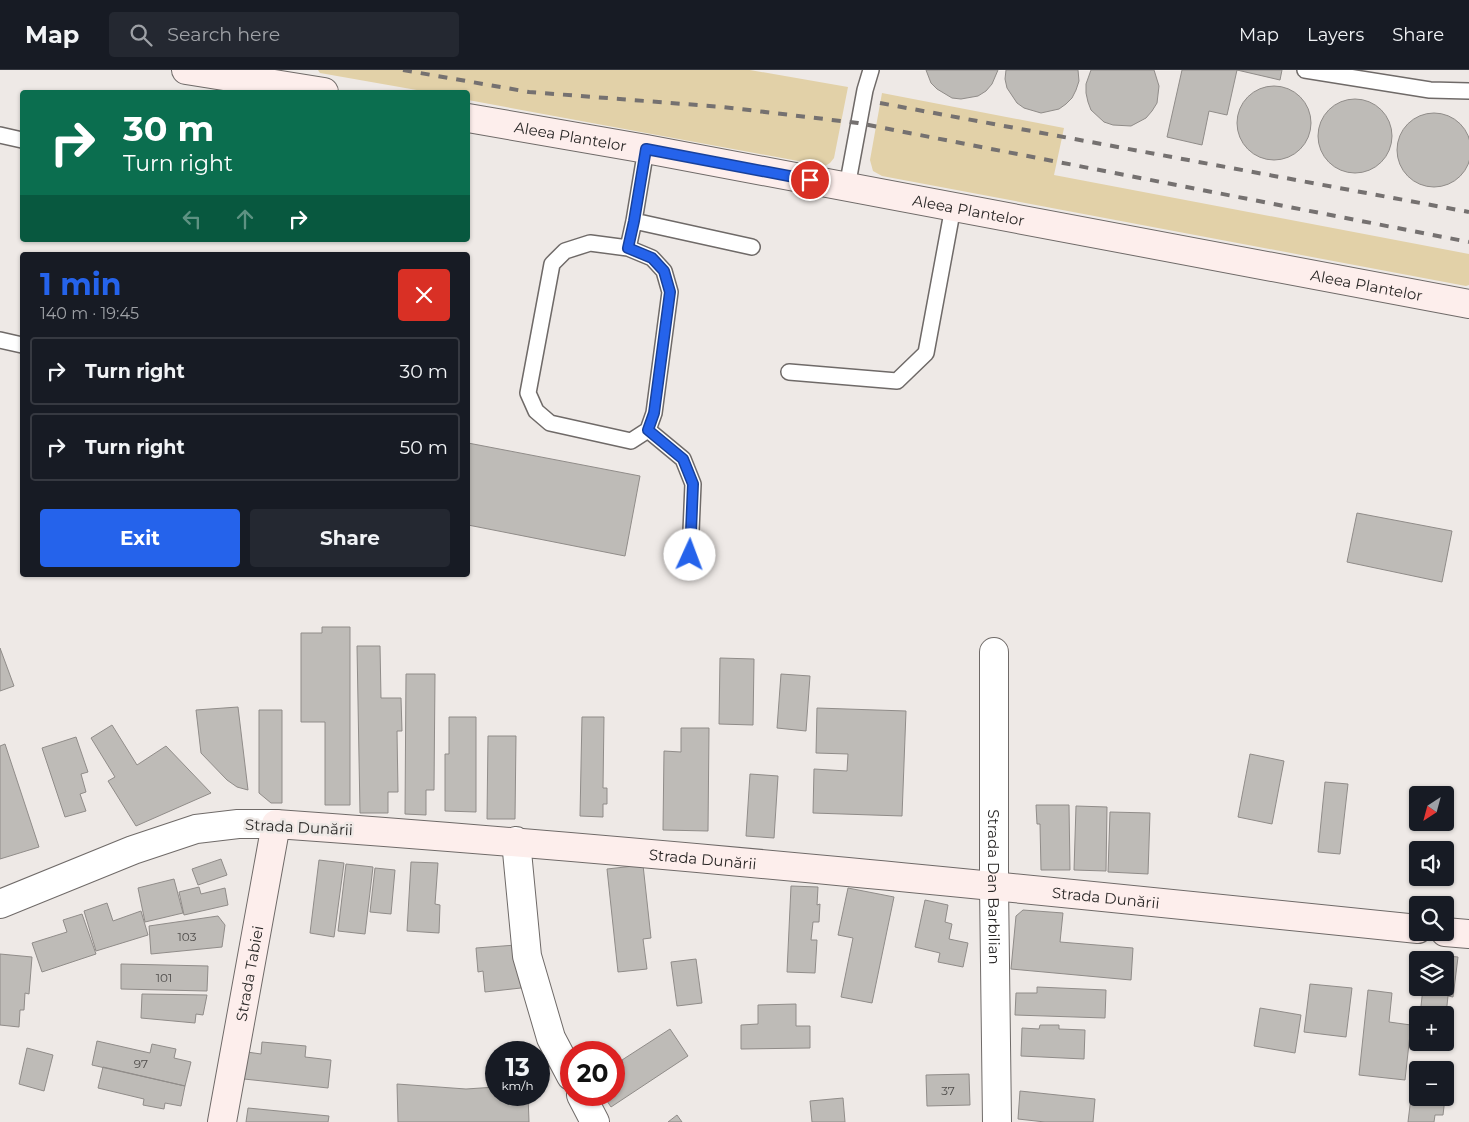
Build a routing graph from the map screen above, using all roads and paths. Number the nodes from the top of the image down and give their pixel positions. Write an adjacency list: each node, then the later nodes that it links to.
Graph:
1 (186, 70): 5 (street)
2 (871, 70): 12 (lane)
3 (1305, 70): 7 (lane)
4 (295, 79): 5 (street); 6 (street)
5 (260, 87)
6 (320, 90)
7 (1469, 91)
8 (470, 118): 11 (street, Aleea Plantelor)
9 (0, 135): 10 (lane)
10 (20, 140)
11 (646, 149): 12 (street, Aleea Plantelor); 14 (lane)
12 (847, 187): 13 (street, Aleea Plantelor)
13 (953, 207): 17 (street, Aleea Plantelor); 20 (lane)
14 (634, 221): 15 (lane); 16 (lane)
15 (752, 247)
16 (628, 248): 21 (lane); 21 (lane)
17 (1469, 304)
18 (0, 340): 19 (lane)
19 (20, 345)
20 (789, 372)
21 (648, 430): 22 (lane)
22 (690, 555)
23 (994, 652): 26 (street, Strada Dan Barbilian)
24 (276, 824): 25 (street, Strada Dunării); 27 (street, Strada Dunării); 33 (street, Strada Tabiei)
25 (516, 841): 26 (street, Strada Dunării); 31 (street)
26 (994, 885): 28 (street, Strada Dunării); 35 (street, Strada Dan Barbilian)
27 (0, 904)
28 (1409, 928)
29 (1454, 933): 30 (street)
30 (1469, 934)
31 (560, 1054)
32 (587, 1106): 34 (street)
33 (222, 1122)
34 (595, 1122)
35 (997, 1122)

